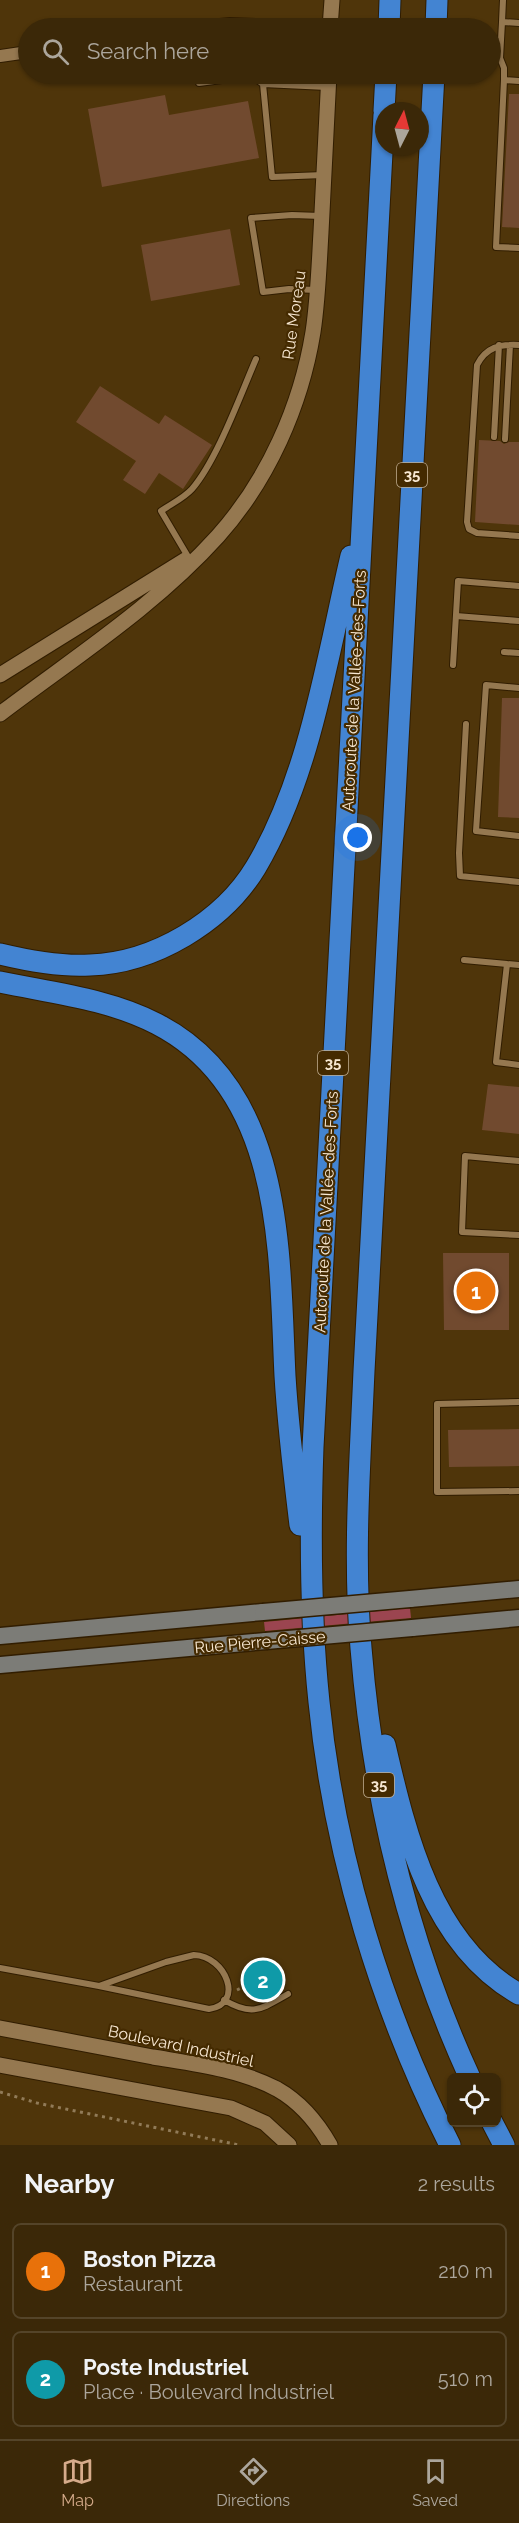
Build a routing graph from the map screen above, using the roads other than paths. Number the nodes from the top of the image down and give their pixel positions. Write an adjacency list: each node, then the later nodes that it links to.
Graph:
1 (332, 0): 5 (street)
2 (390, 0): 6 (highway)
3 (437, 0): 7 (highway)
4 (503, 0): 8 (lane)
5 (331, 18)
6 (389, 18)
7 (436, 18)
8 (502, 22): 9 (lane); 10 (lane)
9 (519, 23)
10 (501, 40)
11 (18, 53): 12 (street)
12 (0, 56)
13 (501, 60): 14 (lane)
14 (504, 80): 15 (lane); 24 (lane)
15 (519, 81)
16 (263, 84): 22 (lane)
17 (328, 84): 22 (street, Rue Moreau)
18 (385, 84): 20 (highway, Autoroute de la Vallée-des-Forts / 35)
19 (433, 84): 56 (highway, 35)
20 (385, 102)
21 (382, 156): 32 (highway, Autoroute de la Vallée-des-Forts / 35)
22 (324, 175): 23 (street, Rue Moreau)
23 (322, 216): 25 (street, Rue Moreau); 25 (lane)
24 (519, 248)
25 (317, 290): 34 (street, Rue Moreau)
26 (499, 345): 27 (lane); 30 (lane); 33 (lane)
27 (510, 345): 28 (lane); 31 (lane)
28 (519, 345)
29 (256, 359): 34 (lane)
30 (494, 437)
31 (505, 439)
32 (363, 506): 47 (highway); 60 (highway, Autoroute de la Vallée-des-Forts / 35)
33 (519, 536)
34 (190, 560): 41 (street, Rue Moreau); 43 (street, Rue Moreau)
35 (519, 586): 36 (lane)
36 (456, 616): 37 (lane); 40 (lane)
37 (519, 621)
38 (504, 652): 39 (lane)
39 (519, 653)
40 (453, 665)
41 (0, 675)
42 (519, 688): 45 (lane)
43 (0, 714)
44 (466, 724): 46 (lane)
45 (519, 836)
46 (519, 882)
47 (0, 954)
48 (464, 960): 49 (lane)
49 (507, 964): 50 (lane); 52 (lane)
50 (519, 966)
51 (0, 982): 60 (highway)
52 (519, 1065)
53 (519, 1161): 54 (lane)
54 (519, 1235)
55 (519, 1402): 57 (lane)
56 (360, 1479): 66 (highway); 70 (highway, 35)
57 (519, 1491)
58 (519, 1589): 61 (main road, Rue Pierre-Caisse, bridge)
59 (519, 1618): 62 (main road, Rue Pierre-Caisse, bridge)
60 (312, 1621): 74 (highway, Autoroute de la Vallée-des-Forts / 35)
61 (0, 1636)
62 (0, 1665)
63 (0, 1968): 64 (lane)
64 (99, 1986): 67 (lane); 67 (lane)
65 (288, 1994): 67 (lane)
66 (519, 1994)
67 (224, 2000)
68 (0, 2028): 73 (street, Boulevard Industriel)
69 (0, 2065): 72 (street)
70 (468, 2073)
71 (495, 2127): 75 (highway)
72 (289, 2145)
73 (330, 2145)
74 (450, 2145)
75 (504, 2145)

